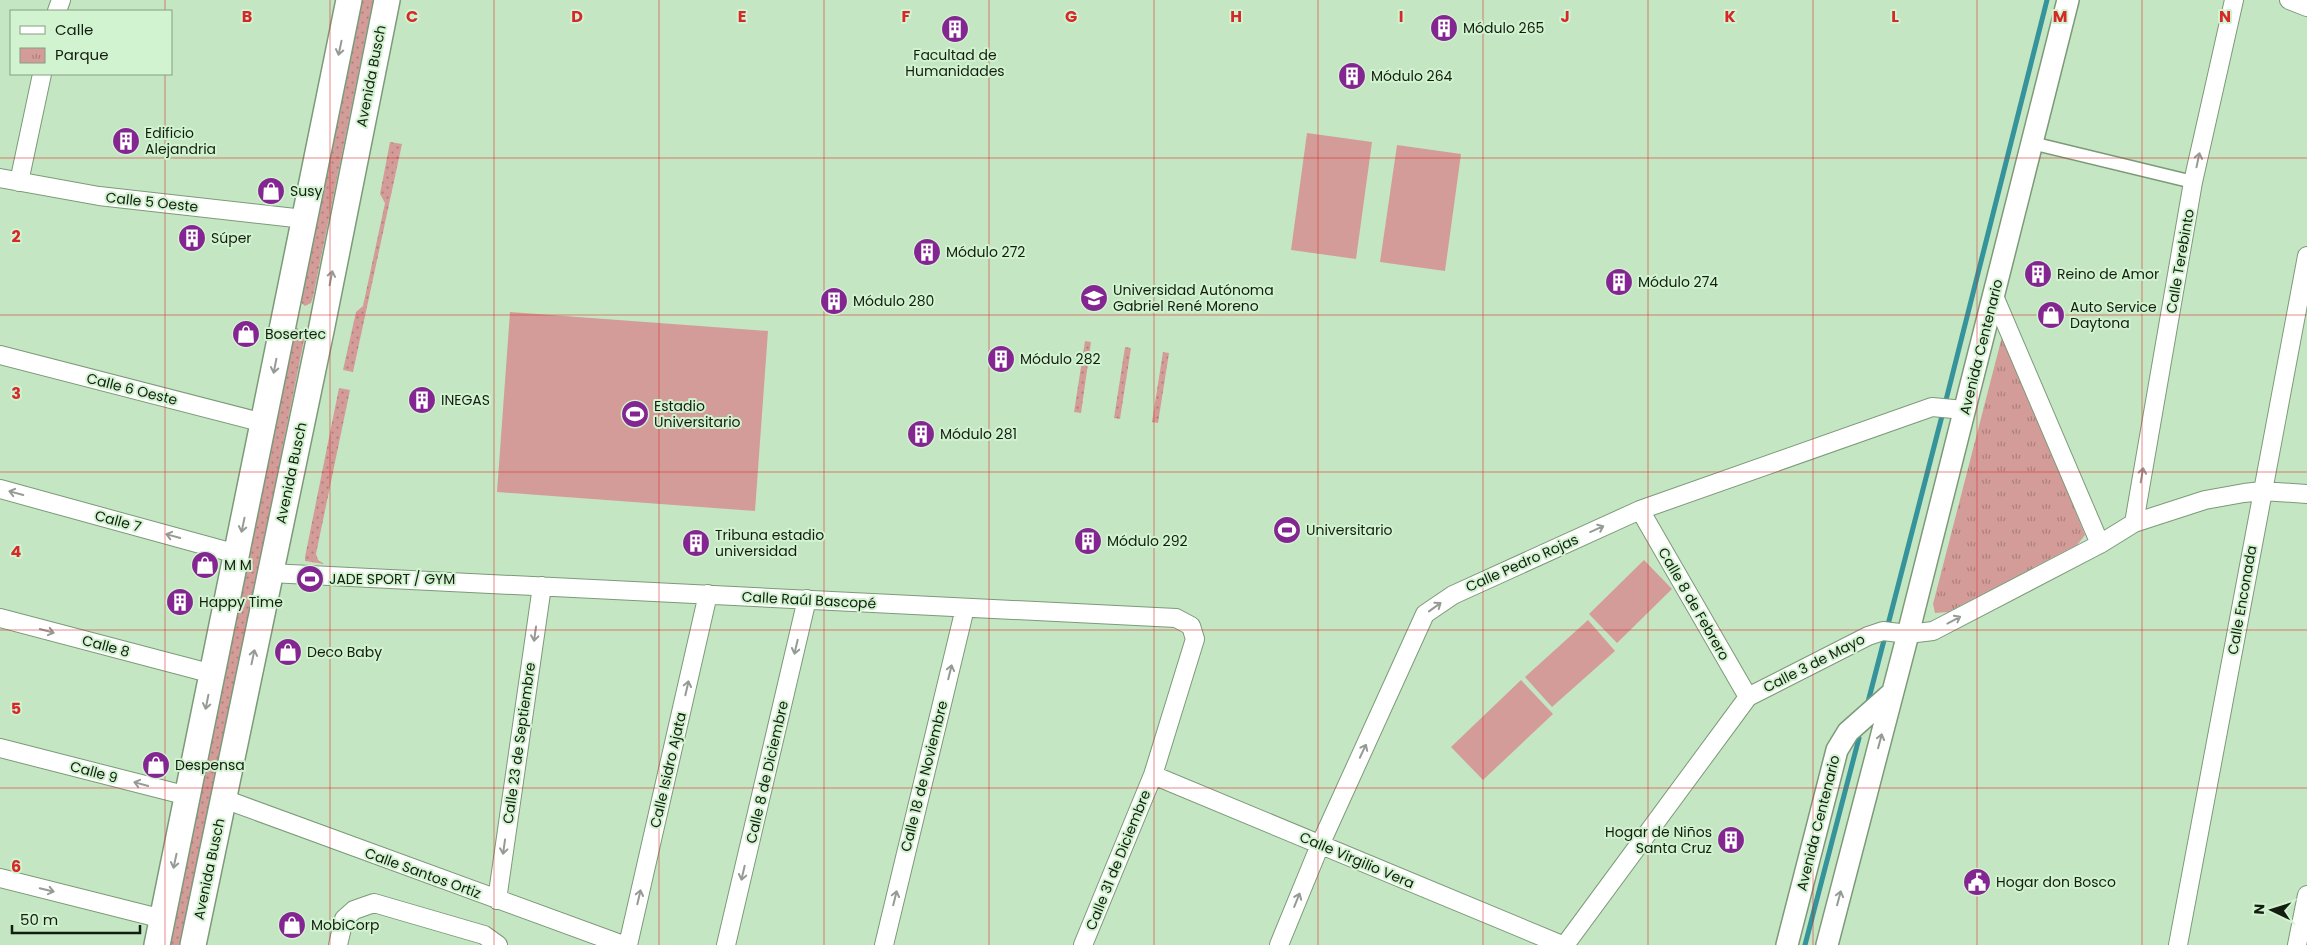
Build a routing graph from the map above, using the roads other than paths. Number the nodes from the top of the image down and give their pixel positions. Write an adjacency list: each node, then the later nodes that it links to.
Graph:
1 (349, 0): 12 (main road, one-way to 12)
2 (387, 0): 16 (main road, Avenida Busch, one-way to 2)
3 (2068, 0): 8 (street, Avenida Centenario)
4 (2234, 0): 11 (street, Calle Terebinto, one-way to 4)
5 (2289, 0): 6 (street)
6 (2307, 7)
7 (42, 75): 10 (street)
8 (2032, 143): 11 (street); 14 (street, Avenida Centenario)
9 (0, 178): 10 (street, Calle 5 Oeste)
10 (18, 182): 12 (street, Calle 5 Oeste)
11 (2193, 182): 24 (street, Calle Terebinto, one-way to 11)
12 (304, 219): 15 (main road)
13 (2307, 256): 21 (street, Calle Enconada)
14 (1994, 296): 18 (street, Avenida Centenario); 25 (street)
15 (284, 318): 16 (main road); 19 (main road, one-way to 19)
16 (322, 326): 27 (main road, Avenida Busch)
17 (0, 356): 19 (street, Calle 6 Oeste)
18 (1948, 408): 23 (street, Calle Pedro Rojas); 33 (street, Avenida Centenario)
19 (264, 423): 26 (main road, one-way to 26)
20 (0, 489): 26 (street, Calle 7, one-way to 20)
21 (2262, 491): 22 (street, Calle 3 de Mayo); 24 (street, Calle 3 de Mayo); 59 (street, Calle Enconada)
22 (2307, 494)
23 (1640, 510): 36 (street, Calle 8 de Febrero); 41 (street, Calle Pedro Rojas, one-way to 23)
24 (2134, 523): 25 (street, Calle 3 de Mayo)
25 (2100, 544): 33 (street, Calle 3 de Mayo, one-way to 25)
26 (237, 554): 34 (main road)
27 (270, 572): 28 (street, Calle Raúl Bascopé); 40 (main road, Avenida Busch, one-way to 27)
28 (542, 586): 29 (street, Calle Raúl Bascopé); 44 (street, Calle 23 de Septiembre, one-way to 44)
29 (708, 594): 30 (street, Calle Raúl Bascopé); 51 (street, Calle Isidro Ajata, one-way to 29)
30 (807, 600): 31 (street, Calle Raúl Bascopé); 52 (street, Calle 8 de Diciembre, one-way to 52)
31 (965, 608): 38 (street, Calle Raúl Bascopé); 53 (street, Calle 18 de Noviembre, one-way to 31)
32 (0, 618): 34 (street, Calle 8, one-way to 34)
33 (1895, 632): 35 (street, Avenida Centenario); 36 (street, Calle 3 de Mayo)
34 (212, 674): 39 (main road, one-way to 39)
35 (1892, 693): 57 (street, Avenida Centenario); 58 (street, Avenida Centenario, one-way to 35)
36 (1748, 697): 56 (street, Calle 3 de Mayo)
37 (0, 748): 39 (street, Calle 9, one-way to 37)
38 (1153, 775): 41 (street, Calle Virgilio Vera); 54 (street, Calle 31 de Diciembre)
39 (188, 796): 45 (main road, one-way to 45)
40 (224, 799): 44 (street, Calle Santos Ortiz); 47 (main road, Avenida Busch)
41 (1320, 845): 55 (street, Calle Pedro Rojas, one-way to 41); 56 (street, Calle Virgilio Vera)
42 (0, 878): 45 (street, one-way to 45)
43 (2307, 895): 60 (street)
44 (497, 900): 50 (street, Calle Santos Ortiz)
45 (163, 919): 46 (main road)
46 (157, 945)
47 (193, 945)
48 (338, 945): 49 (street)
49 (498, 945)
50 (623, 945)
51 (628, 945)
52 (726, 945)
53 (884, 945)
54 (1083, 945)
55 (1279, 945)
56 (1563, 945)
57 (1787, 945)
58 (1827, 945)
59 (2178, 945)
60 (2297, 945)

